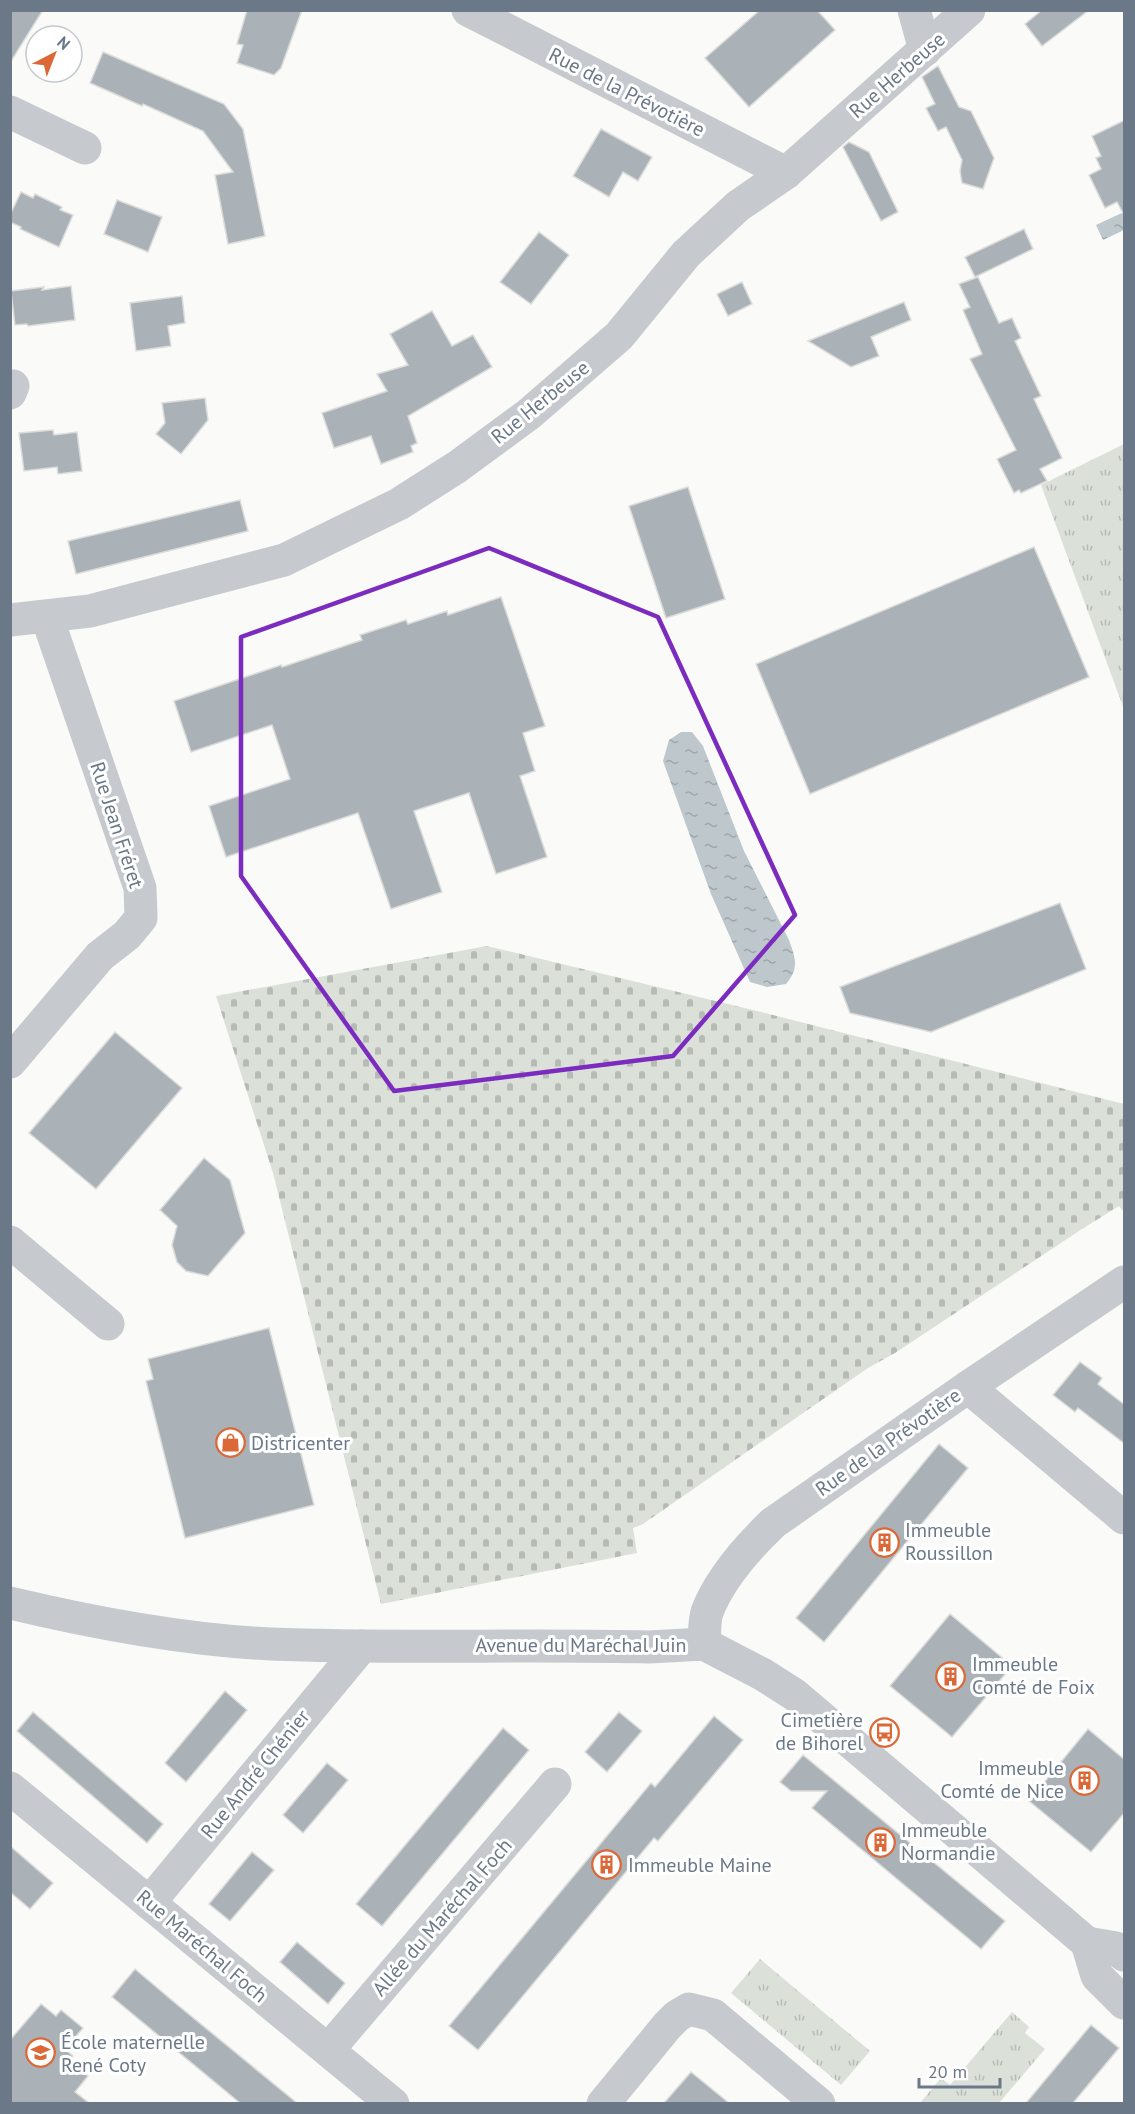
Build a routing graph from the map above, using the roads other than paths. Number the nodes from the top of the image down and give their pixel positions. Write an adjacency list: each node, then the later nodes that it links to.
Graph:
1 (468, 10): 7 (street, Rue de la Prévotière)
2 (914, 10): 4 (street)
3 (969, 10): 4 (street, Rue Herbeuse)
4 (925, 50): 7 (street, Rue Herbeuse)
5 (10, 112): 6 (street)
6 (85, 148)
7 (786, 173): 8 (street, Rue Herbeuse)
8 (47, 616): 9 (street, Rue Herbeuse); 10 (street, Rue Jean Fréret)
9 (10, 620)
10 (10, 1062)
11 (10, 1242): 13 (street)
12 (1125, 1282): 14 (street, Rue de la Prévotière)
13 (108, 1324)
14 (968, 1387): 15 (street); 17 (street, Rue de la Prévotière)
15 (1125, 1518)
16 (10, 1603): 18 (street, Avenue du Maréchal Juin)
17 (704, 1644): 18 (street, Avenue du Maréchal Juin); 22 (street, Avenue du Maréchal Juin)
18 (362, 1646): 21 (street, Rue André Chénier)
19 (555, 1784): 25 (street, Allée du Maréchal Foch)
20 (10, 1788): 21 (street, Rue Maréchal Foch)
21 (149, 1903): 25 (street, Rue Maréchal Foch)
22 (1087, 1943): 23 (street); 24 (street)
23 (1125, 1955)
24 (1125, 2003)
25 (328, 2050): 26 (street, Rue Maréchal Foch)
26 (393, 2103)
27 (603, 2103): 28 (street)
28 (819, 2103)

